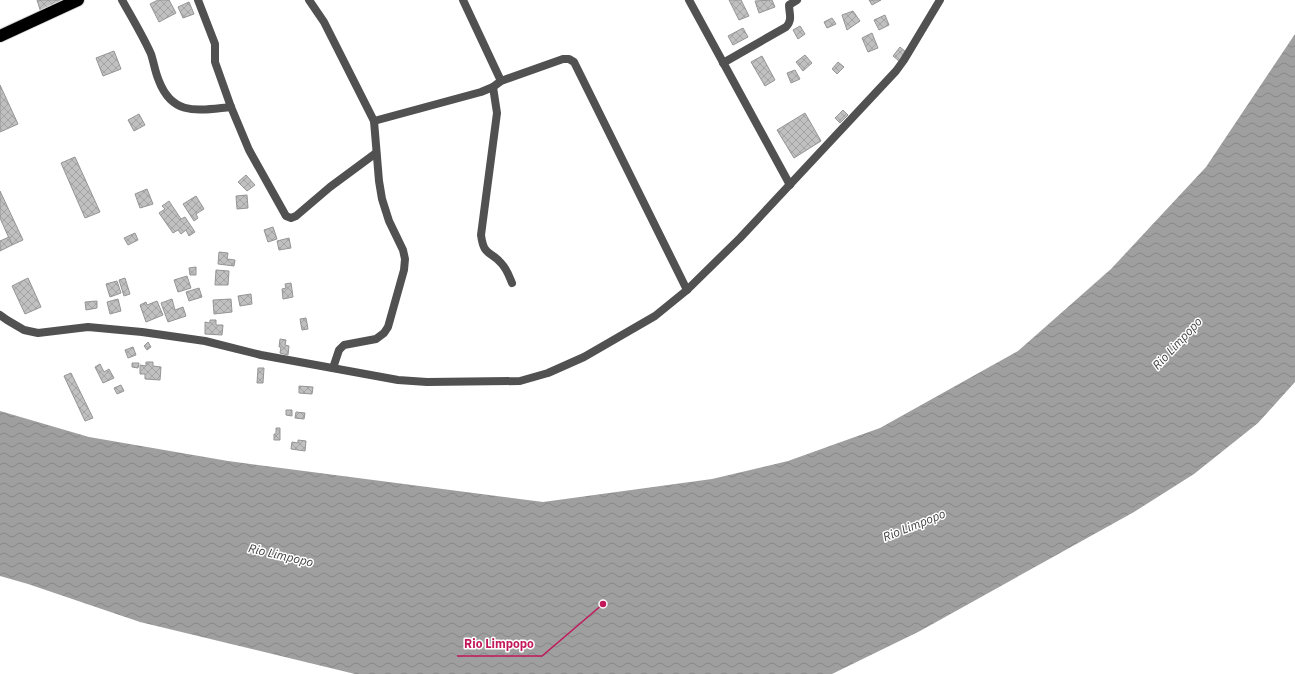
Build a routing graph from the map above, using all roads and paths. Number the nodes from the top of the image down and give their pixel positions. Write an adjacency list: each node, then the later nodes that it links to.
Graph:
1 (78, 0): 9 (highway)
2 (122, 0): 13 (street)
3 (198, 0): 13 (street)
4 (309, 0): 14 (street)
5 (463, 0): 11 (street)
6 (688, 0): 10 (street)
7 (797, 0): 10 (street)
8 (940, 0): 16 (street)
9 (0, 36)
10 (723, 63): 16 (street)
11 (502, 80): 12 (street); 18 (street)
12 (493, 87): 14 (street); 17 (street)
13 (231, 107): 15 (street)
14 (374, 121): 15 (street)
15 (376, 153): 20 (street)
16 (790, 185): 18 (street)
17 (512, 283)
18 (687, 290): 20 (street)
19 (0, 315): 20 (street)
20 (333, 368)

